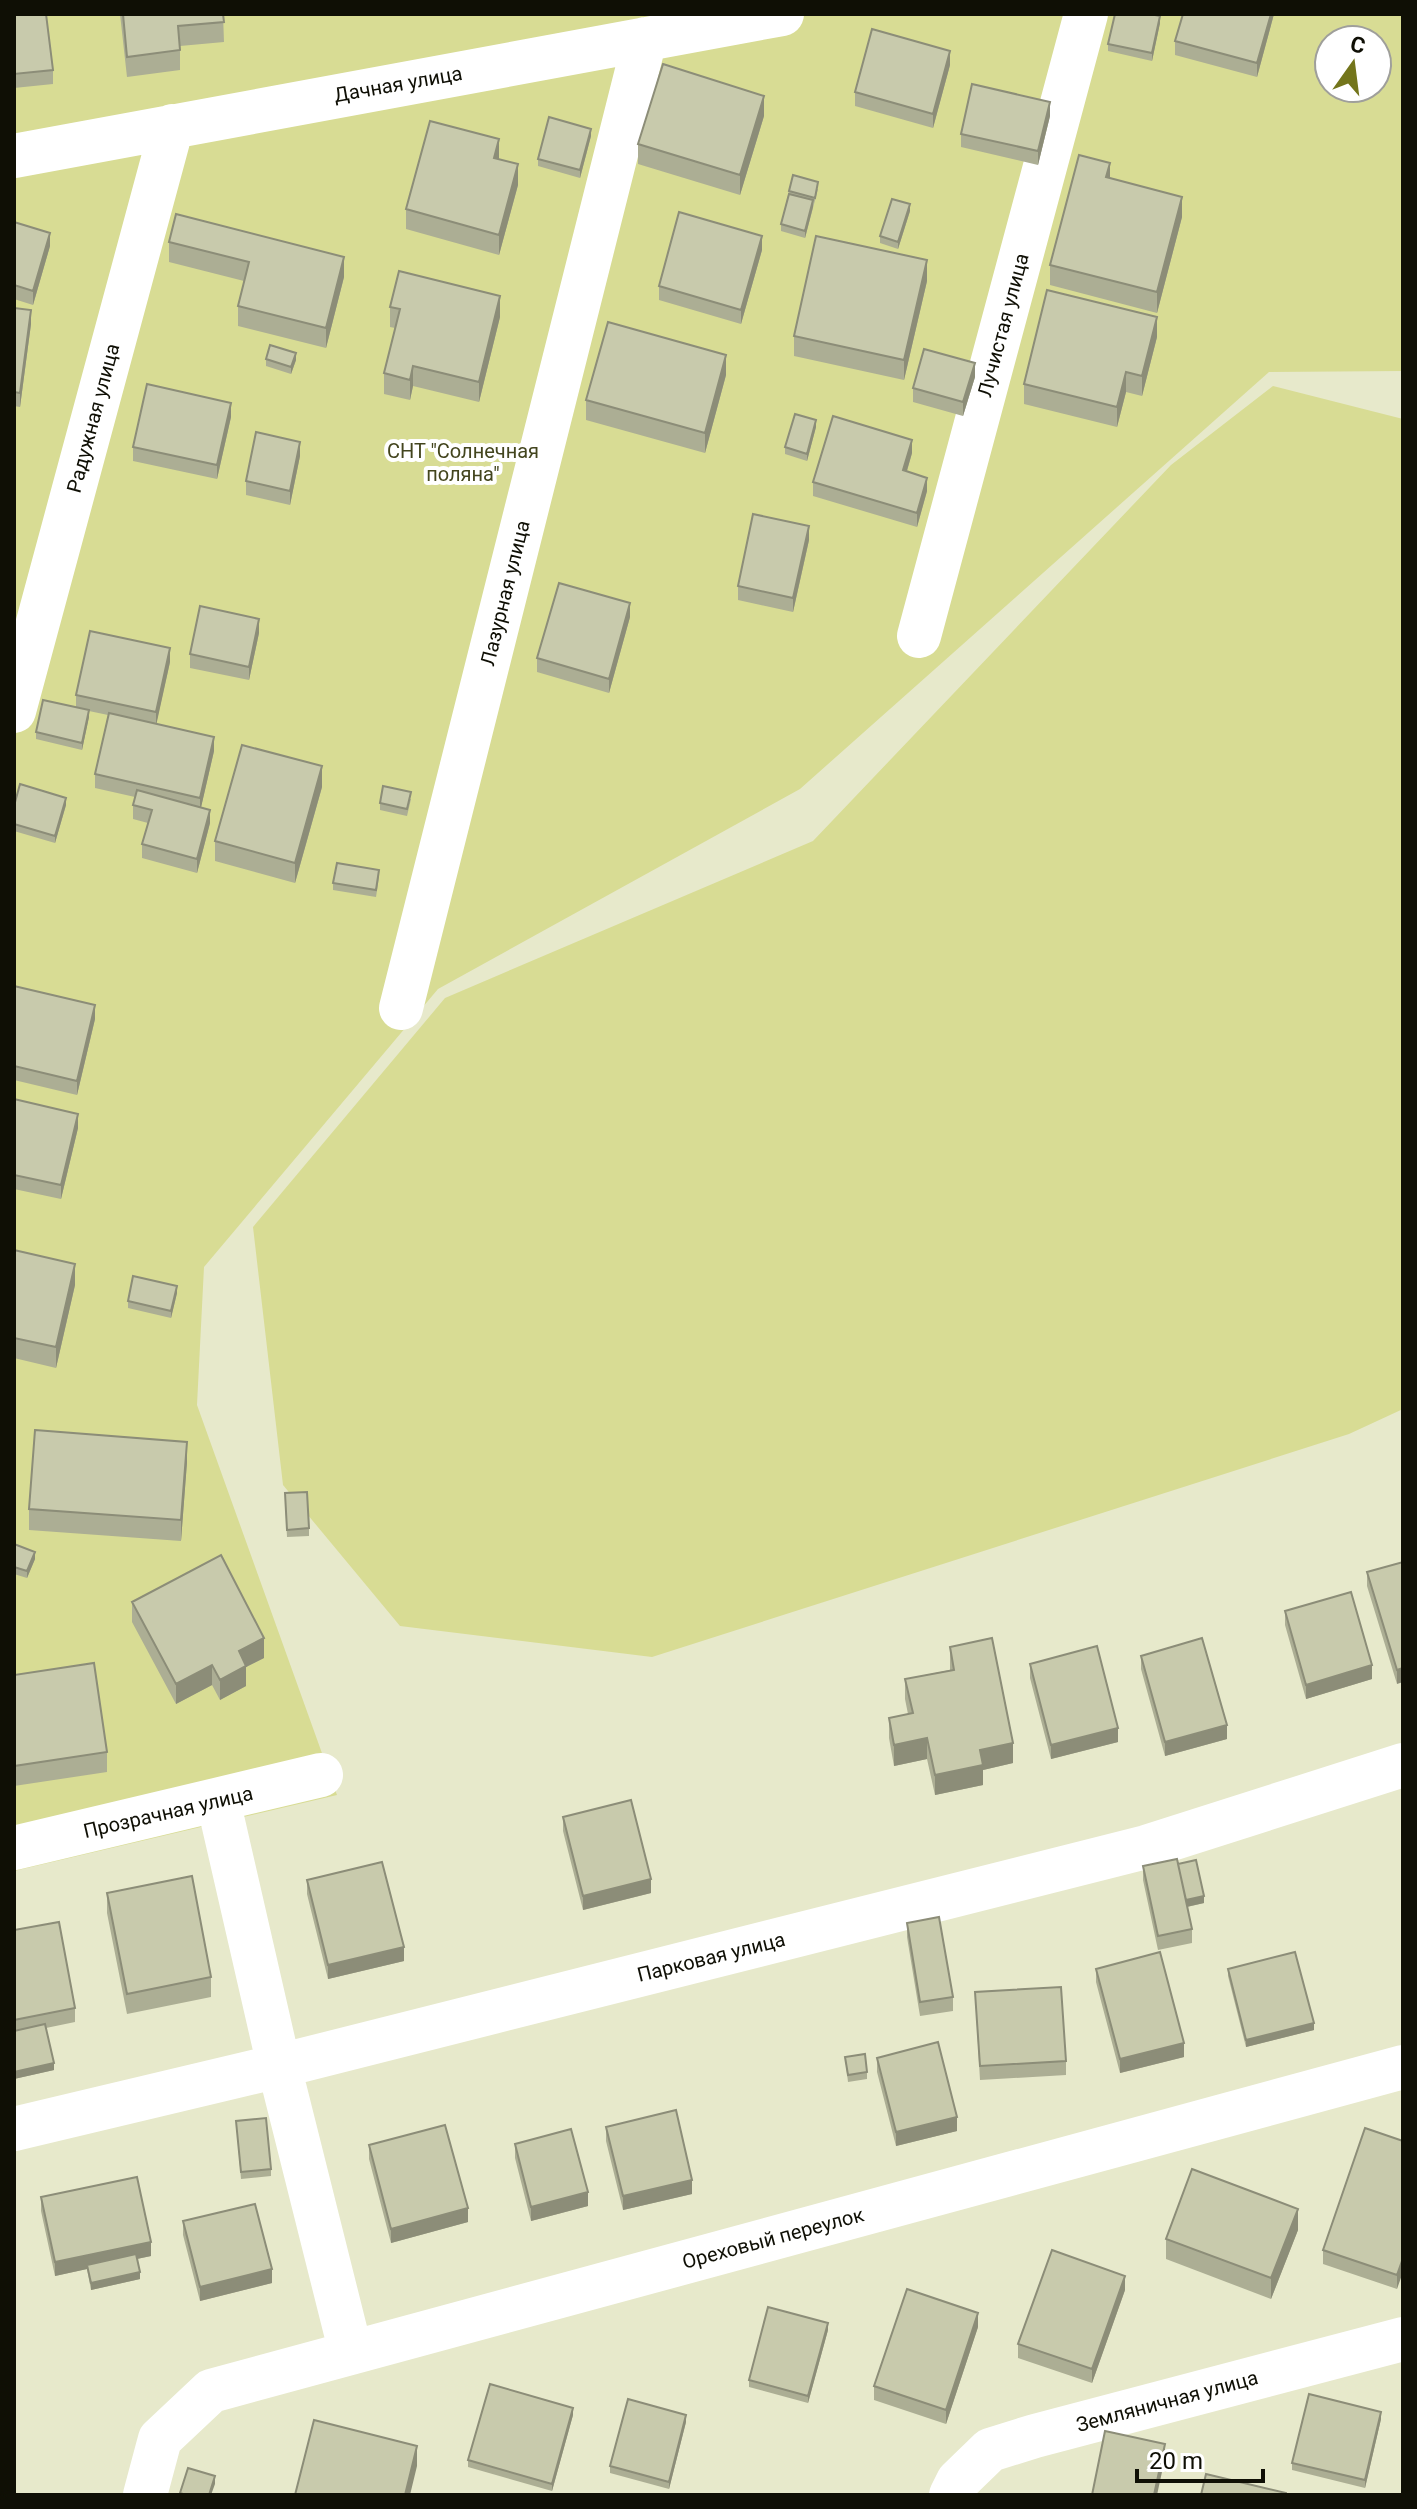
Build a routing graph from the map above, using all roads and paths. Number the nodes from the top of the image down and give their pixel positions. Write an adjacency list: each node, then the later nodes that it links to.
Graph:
1 (782, 14): 3 (street, Дачная улица)
2 (1086, 14): 6 (street, Лучистая улица)
3 (645, 39): 4 (street, Дачная улица); 8 (street, Лазурная улица)
4 (172, 126): 5 (street, Дачная улица); 7 (street, Радужная улица)
5 (14, 156)
6 (919, 636)
7 (14, 711)
8 (401, 1008)
9 (1403, 1765): 13 (street, Парковая улица)
10 (321, 1775): 11 (street, Прозрачная улица)
11 (218, 1800): 12 (street, Прозрачная улица); 13 (street)
12 (14, 1848)
13 (279, 2066): 15 (street, Парковая улица); 17 (street)
14 (1403, 2067): 17 (street, Ореховый переулок)
15 (14, 2129)
16 (1403, 2339): 19 (street, Земляничная улица)
17 (351, 2353): 18 (street, Ореховый переулок)
18 (145, 2495)
19 (951, 2495)

